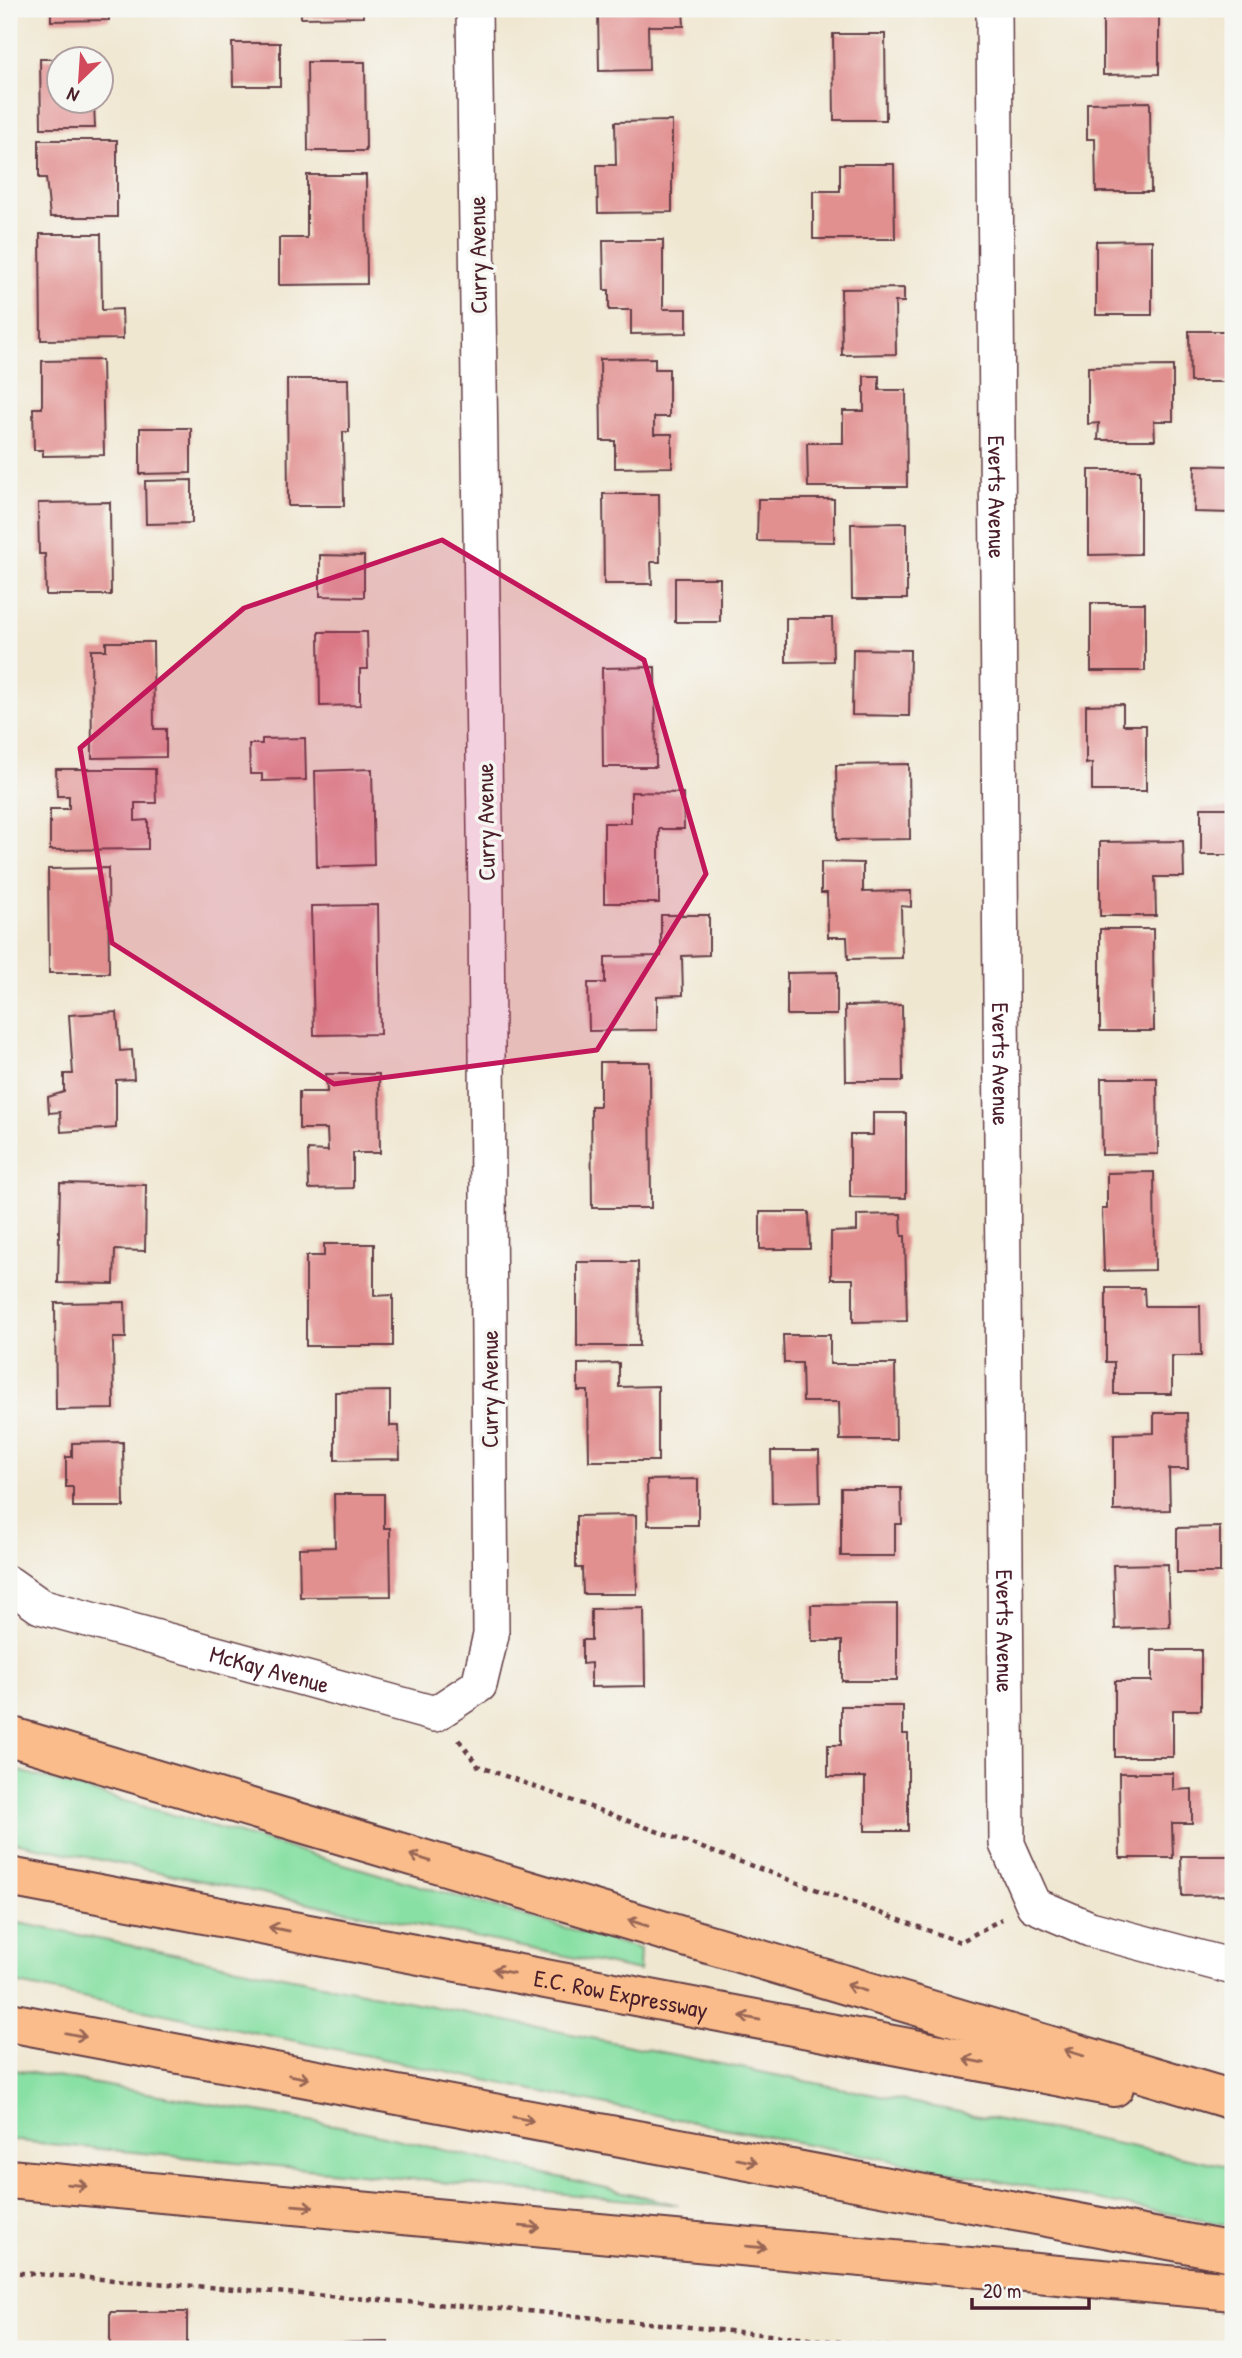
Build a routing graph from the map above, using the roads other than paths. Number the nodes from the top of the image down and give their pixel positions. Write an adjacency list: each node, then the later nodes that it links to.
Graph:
1 (474, 9): 4 (street, Curry Avenue)
2 (994, 9): 7 (street, Everts Avenue)
3 (9, 1584): 4 (street, McKay Avenue)
4 (491, 1635)
5 (9, 1736): 9 (highway, one-way to 5)
6 (9, 1877): 10 (highway, E.C. Row Expressway, one-way to 6)
7 (1233, 1967)
8 (9, 2022): 12 (highway, one-way to 12)
9 (1233, 2100)
10 (1233, 2110)
11 (9, 2179): 13 (highway, one-way to 13)
12 (1233, 2252)
13 (1233, 2291)

